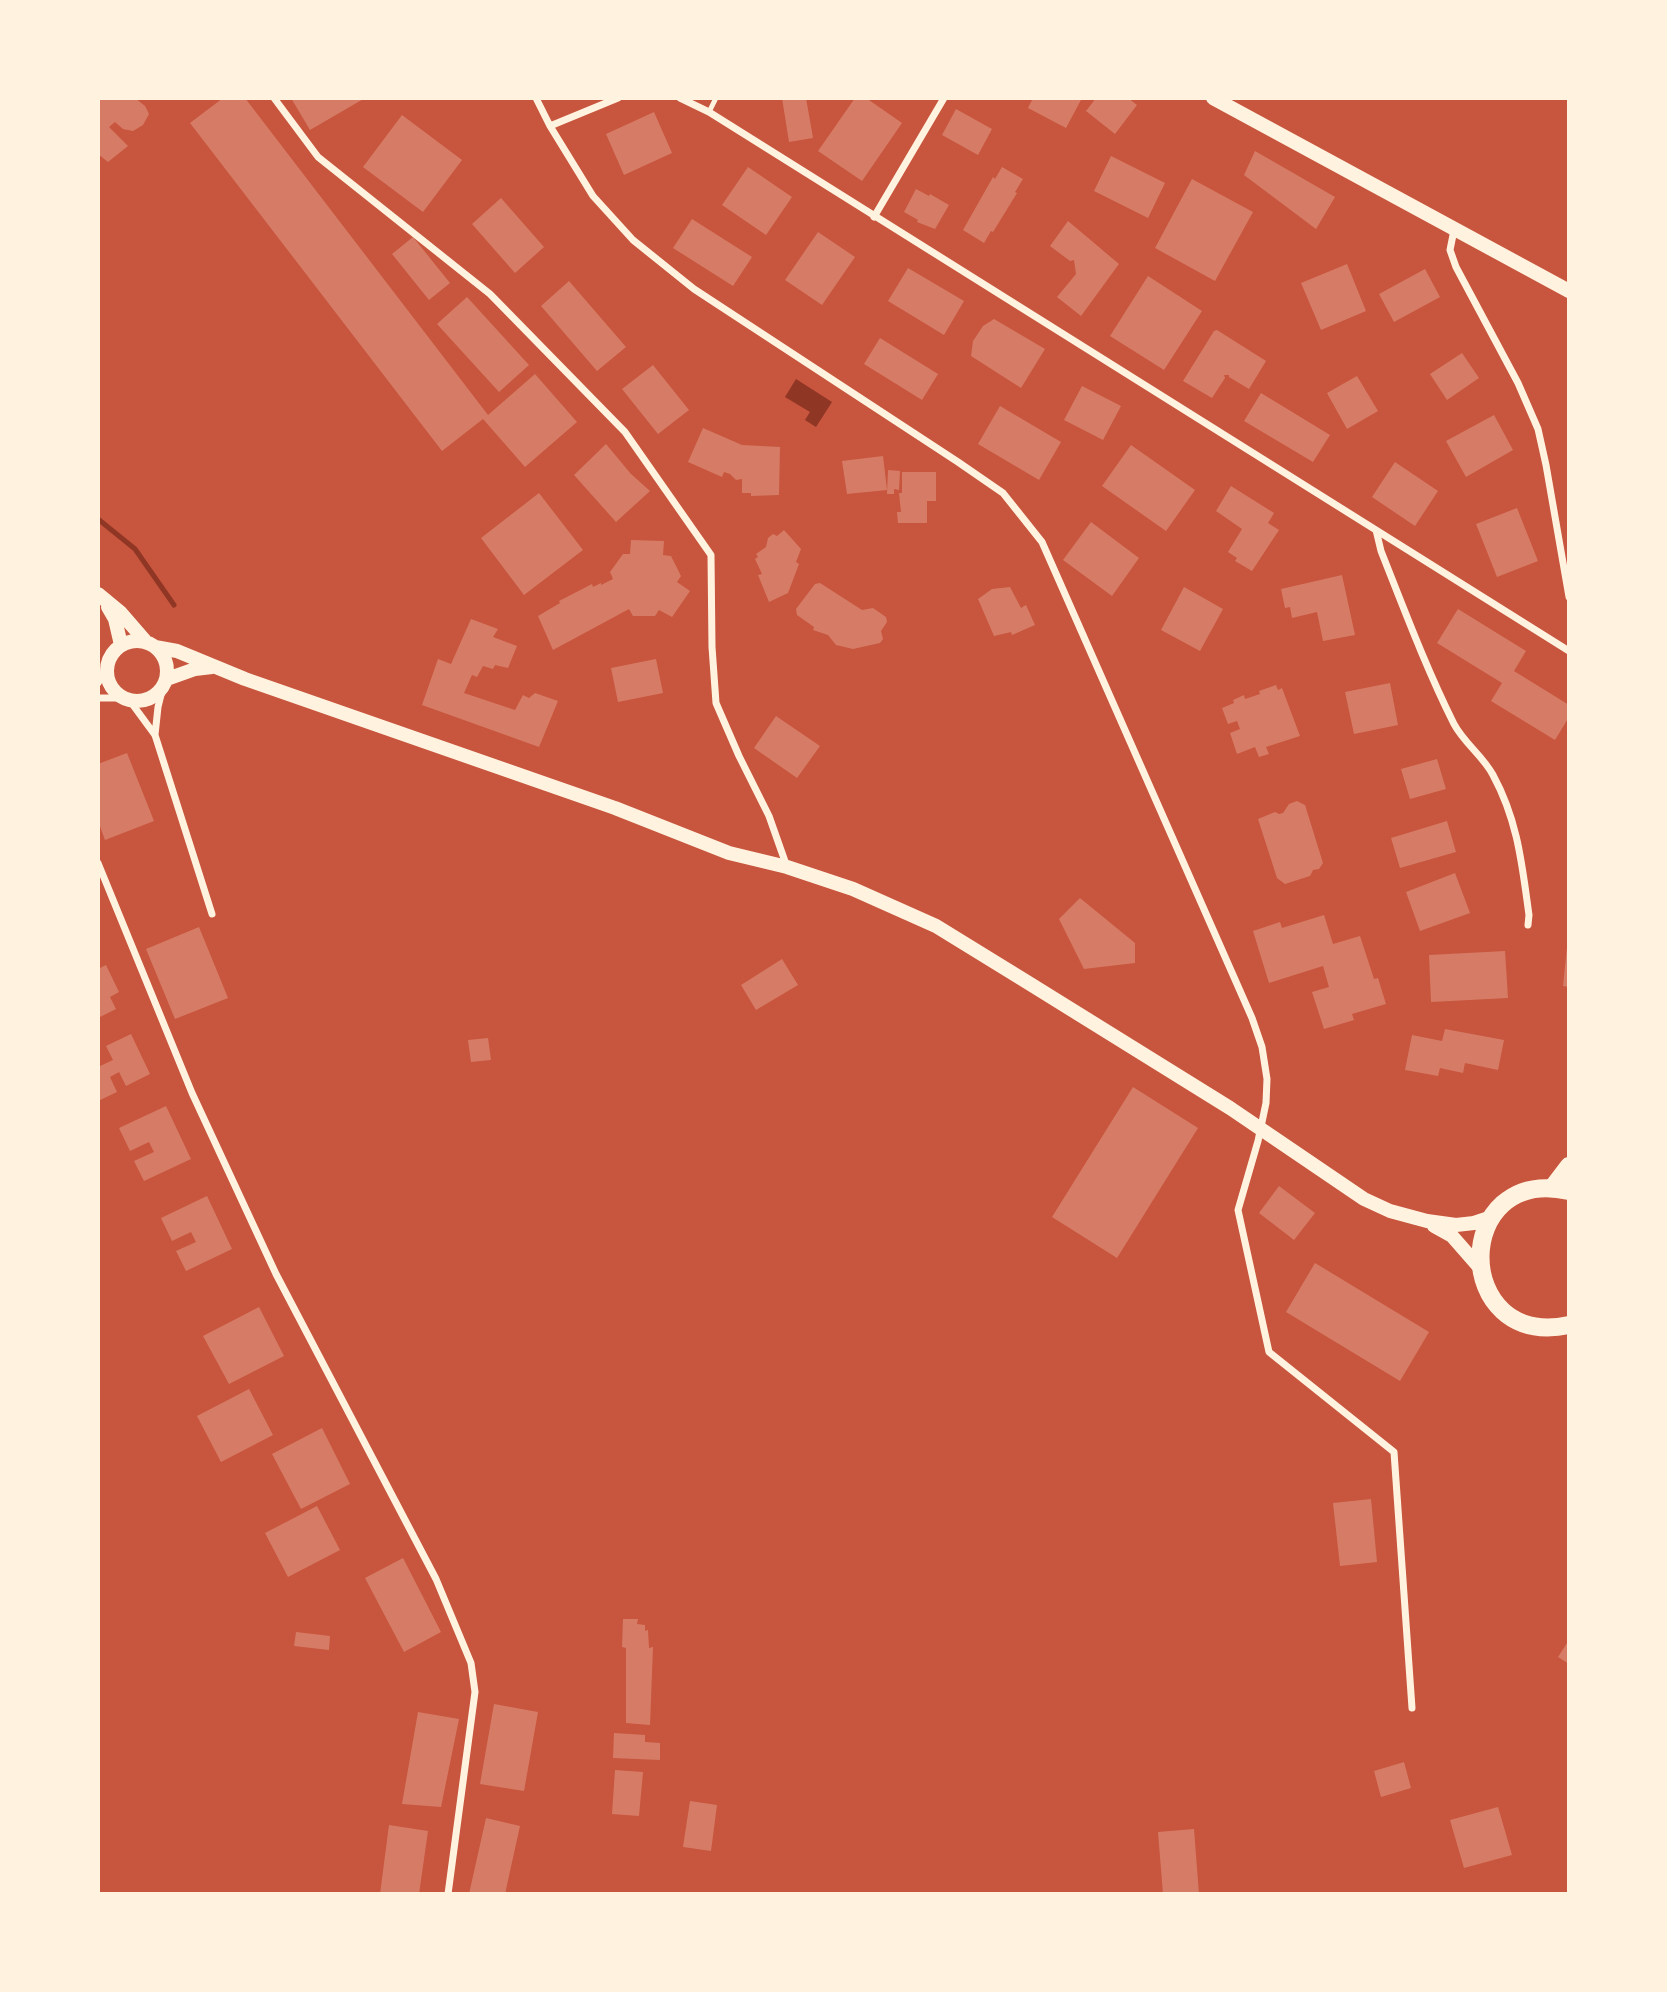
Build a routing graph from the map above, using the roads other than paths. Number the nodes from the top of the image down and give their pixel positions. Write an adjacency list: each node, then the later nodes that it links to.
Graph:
1 (274, 98): 27 (street)
2 (536, 98): 9 (street)
3 (618, 98): 9 (street)
4 (680, 98): 8 (street)
5 (716, 98): 8 (lane)
6 (944, 98): 10 (street)
7 (1213, 98): 11 (main road)
8 (709, 112): 10 (street)
9 (550, 125): 36 (street)
10 (874, 217): 13 (street)
11 (1454, 230): 12 (main road); 15 (street)
12 (1569, 291)
13 (1376, 530): 18 (street); 29 (street)
14 (98, 594): 16 (main road); 17 (main road)
15 (1569, 597)
16 (121, 645): 17 (main road); 20 (main road)
17 (151, 645): 19 (main road); 21 (main road)
18 (1569, 651)
19 (214, 666): 21 (main road); 27 (main road)
20 (107, 668): 22 (street); 24 (main road)
21 (165, 683): 24 (main road); 25 (street)
22 (98, 684)
23 (98, 698): 24 (street)
24 (126, 699): 25 (street)
25 (155, 735): 28 (street)
26 (98, 863): 37 (street)
27 (787, 867): 33 (main road)
28 (212, 914)
29 (1528, 925)
30 (1569, 1166): 31 (highway)
31 (1561, 1189): 32 (highway)
32 (1492, 1217): 33 (main road); 34 (highway)
33 (1427, 1222): 34 (main road)
34 (1480, 1268): 35 (highway)
35 (1569, 1325)
36 (1412, 1708)
37 (448, 1894)

